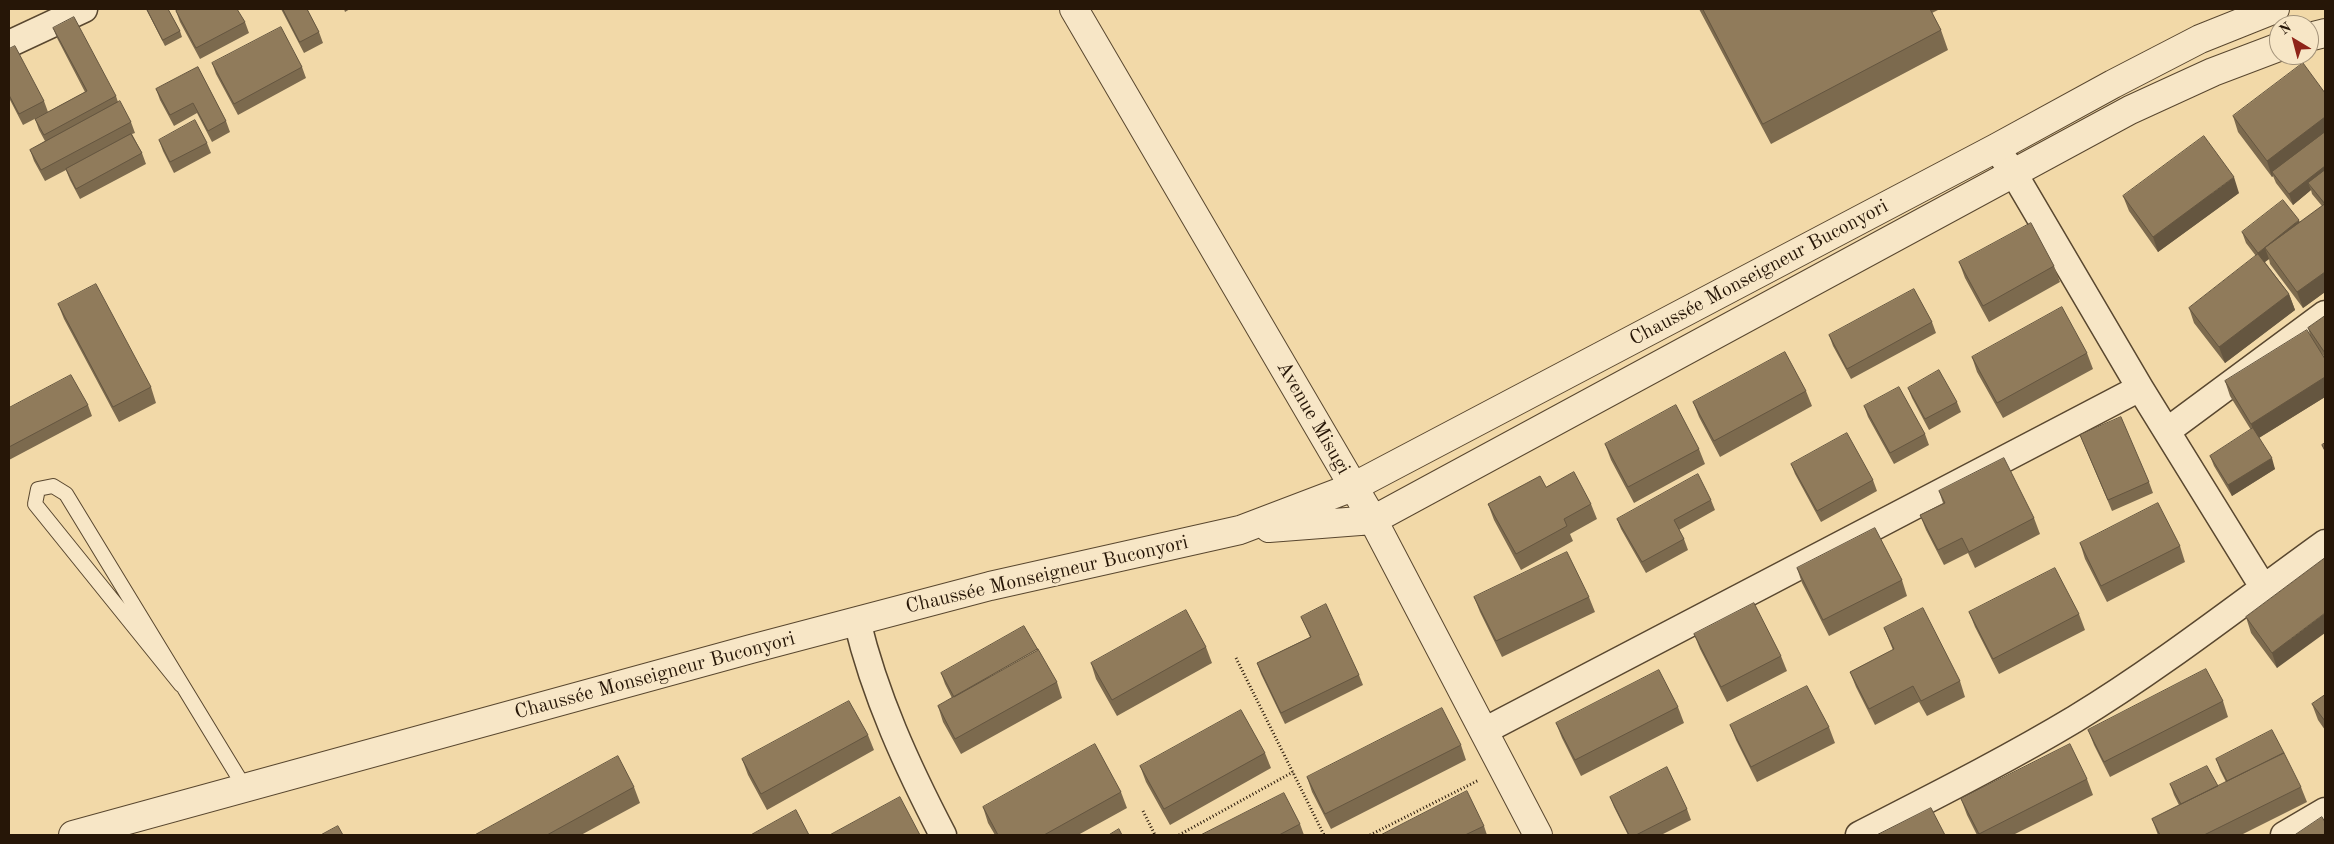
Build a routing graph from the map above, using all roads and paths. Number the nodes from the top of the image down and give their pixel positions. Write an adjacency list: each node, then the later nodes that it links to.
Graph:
1 (84, 9): 4 (street)
2 (1074, 9): 11 (street, Avenue Misugi)
3 (2275, 9): 6 (street, Chaussée Monseigneur Buconyori)
4 (9, 44)
5 (2269, 51): 7 (street, Chaussée Monseigneur Buconyori)
6 (1996, 148): 7 (street); 11 (street, Chaussée Monseigneur Buconyori)
7 (2013, 172): 9 (street); 12 (street, Chaussée Monseigneur Buconyori)
8 (2325, 314): 10 (street)
9 (2140, 388): 10 (street); 19 (street)
10 (2167, 431): 15 (street)
11 (1353, 487): 12 (street, Avenue Misugi); 13 (street, Chaussée Monseigneur Buconyori)
12 (1373, 520): 13 (street, Chaussée Monseigneur Buconyori); 19 (street, Avenue Misugi)
13 (1240, 530): 16 (street, Chaussée Monseigneur Buconyori)
14 (2325, 543): 15 (street)
15 (2263, 587): 32 (street)
16 (857, 621): 22 (street, Chaussée Monseigneur Buconyori); 26 (street)
17 (1236, 658): 21 (path)
18 (180, 685): 18 (lane); 22 (lane)
19 (1484, 731): 20 (street, Avenue Misugi)
20 (1504, 768): 30 (path); 31 (street, Avenue Misugi)
21 (1292, 772): 28 (path); 29 (path)
22 (245, 788): 25 (street, Chaussée Monseigneur Buconyori)
23 (1143, 811): 27 (path)
24 (2325, 811): 33 (street)
25 (73, 835)
26 (943, 835)
27 (1155, 835)
28 (1178, 835)
29 (1324, 835)
30 (1370, 835)
31 (1538, 835)
32 (1859, 835)
33 (2284, 835)

